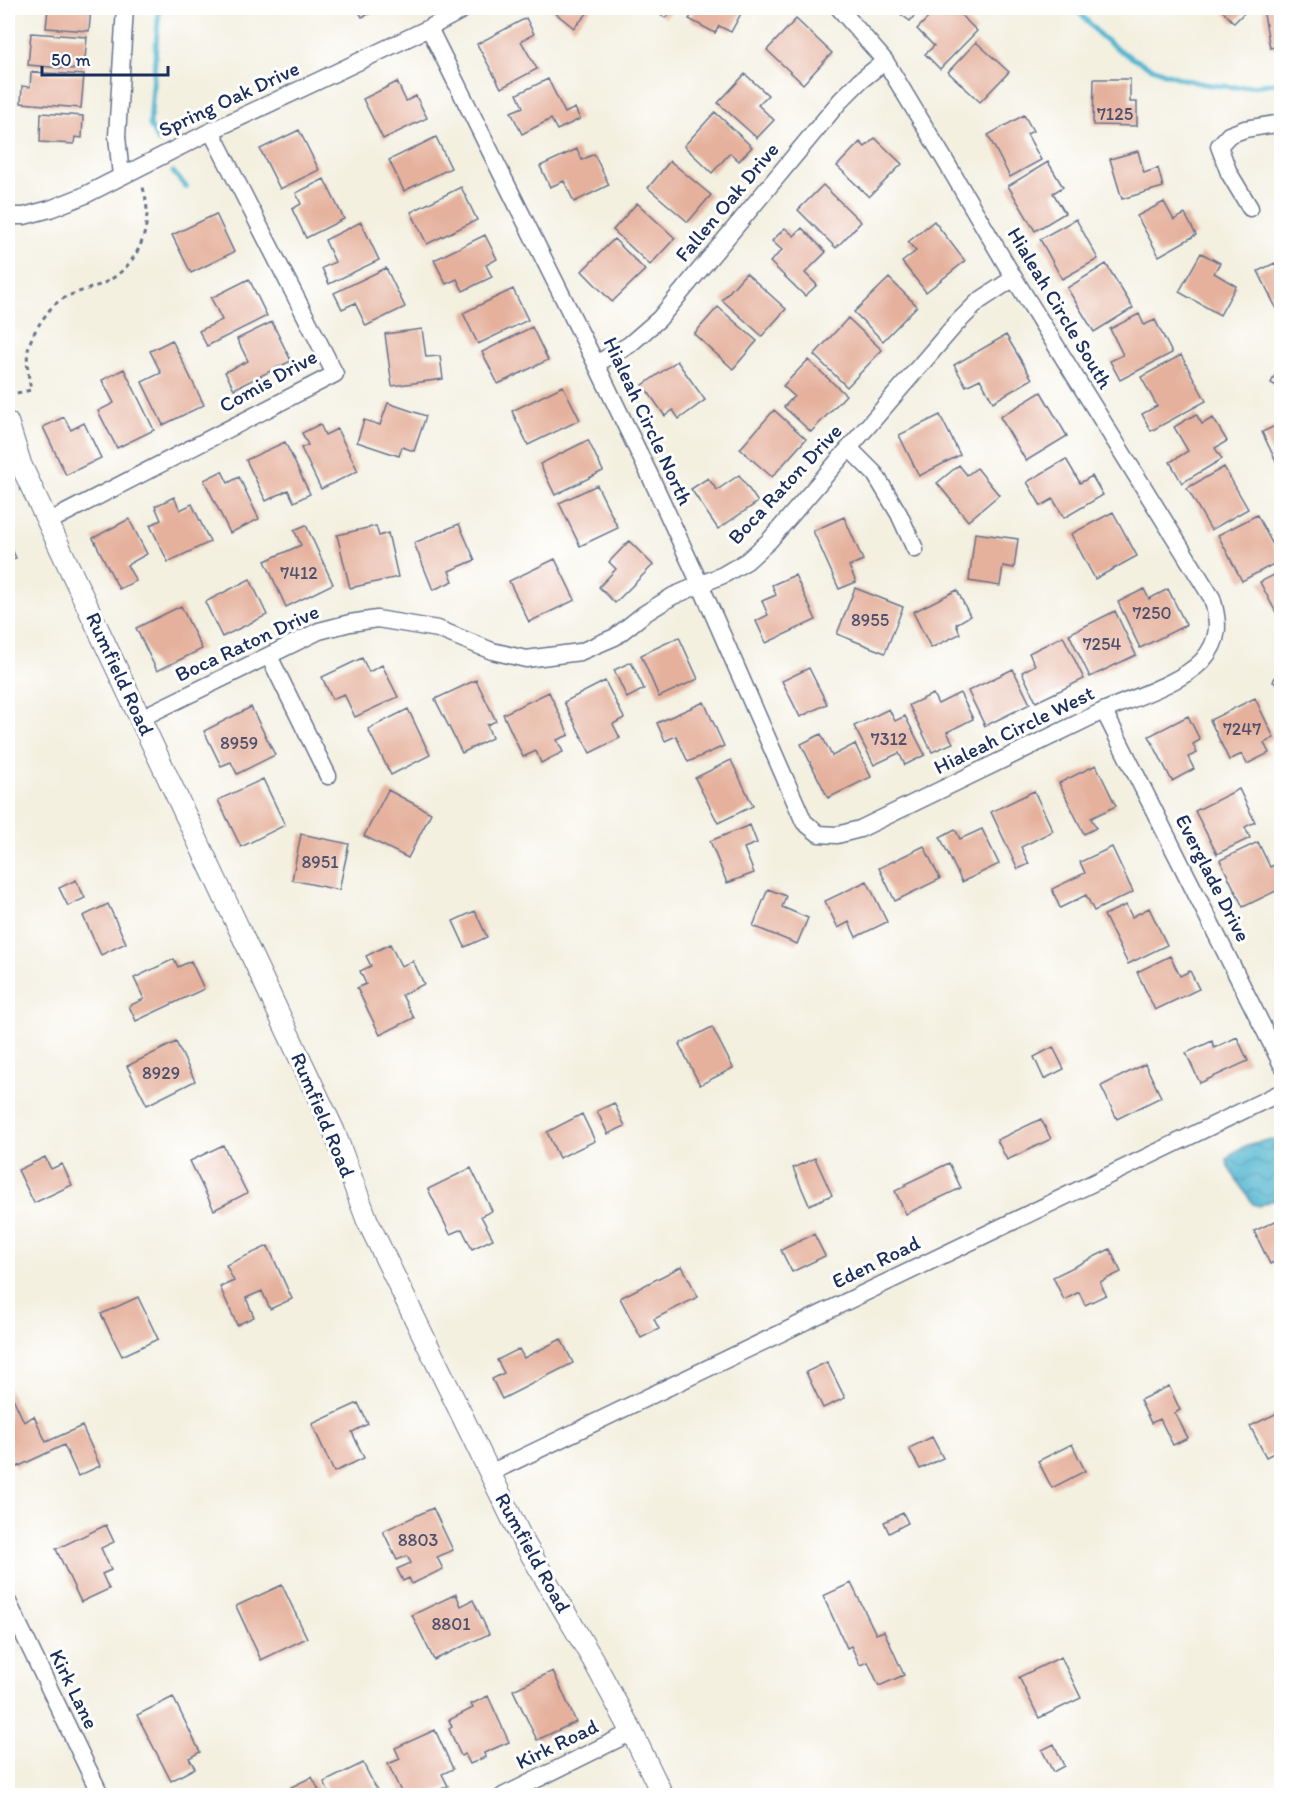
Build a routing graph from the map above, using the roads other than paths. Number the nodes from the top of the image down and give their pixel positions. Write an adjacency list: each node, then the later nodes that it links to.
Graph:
1 (125, 8): 8 (street)
2 (466, 8): 4 (street, Spring Oak Drive)
3 (839, 8): 5 (street, Hialeah Circle South)
4 (429, 28): 7 (street, Spring Oak Drive); 12 (street, Hialeah Circle North)
5 (885, 61): 11 (street, Hialeah Circle South); 12 (street, Fallen Oak Drive)
6 (1281, 123): 9 (street)
7 (211, 130): 8 (street, Spring Oak Drive); 15 (street, Comis Drive)
8 (129, 172): 10 (street, Spring Oak Drive)
9 (1250, 208)
10 (8, 216)
11 (1014, 279): 14 (street, Boca Raton Drive); 18 (street, Hialeah Circle South)
12 (596, 364): 17 (street, Hialeah Circle North)
13 (8, 423): 15 (main road, Rumfield Road)
14 (850, 449): 16 (street); 17 (street, Boca Raton Drive)
15 (48, 522): 21 (main road, Rumfield Road)
16 (915, 549)
17 (700, 584): 19 (street, Boca Raton Drive); 23 (street, Hialeah Circle North)
18 (1215, 642): 20 (street, Hialeah Circle West)
19 (269, 656): 21 (street, Boca Raton Drive); 22 (street)
20 (1104, 711): 23 (street, Hialeah Circle West); 24 (street, Everglade Drive)
21 (141, 718): 26 (main road, Rumfield Road)
22 (328, 776)
23 (819, 834)
24 (1281, 1065)
25 (1281, 1092): 26 (street, Eden Road)
26 (490, 1473): 28 (main road, Rumfield Road)
27 (8, 1602): 29 (street, Kirk Lane)
28 (632, 1732): 30 (street, Kirk Road); 31 (main road, Rumfield Road)
29 (100, 1796)
30 (503, 1796)
31 (663, 1796)

